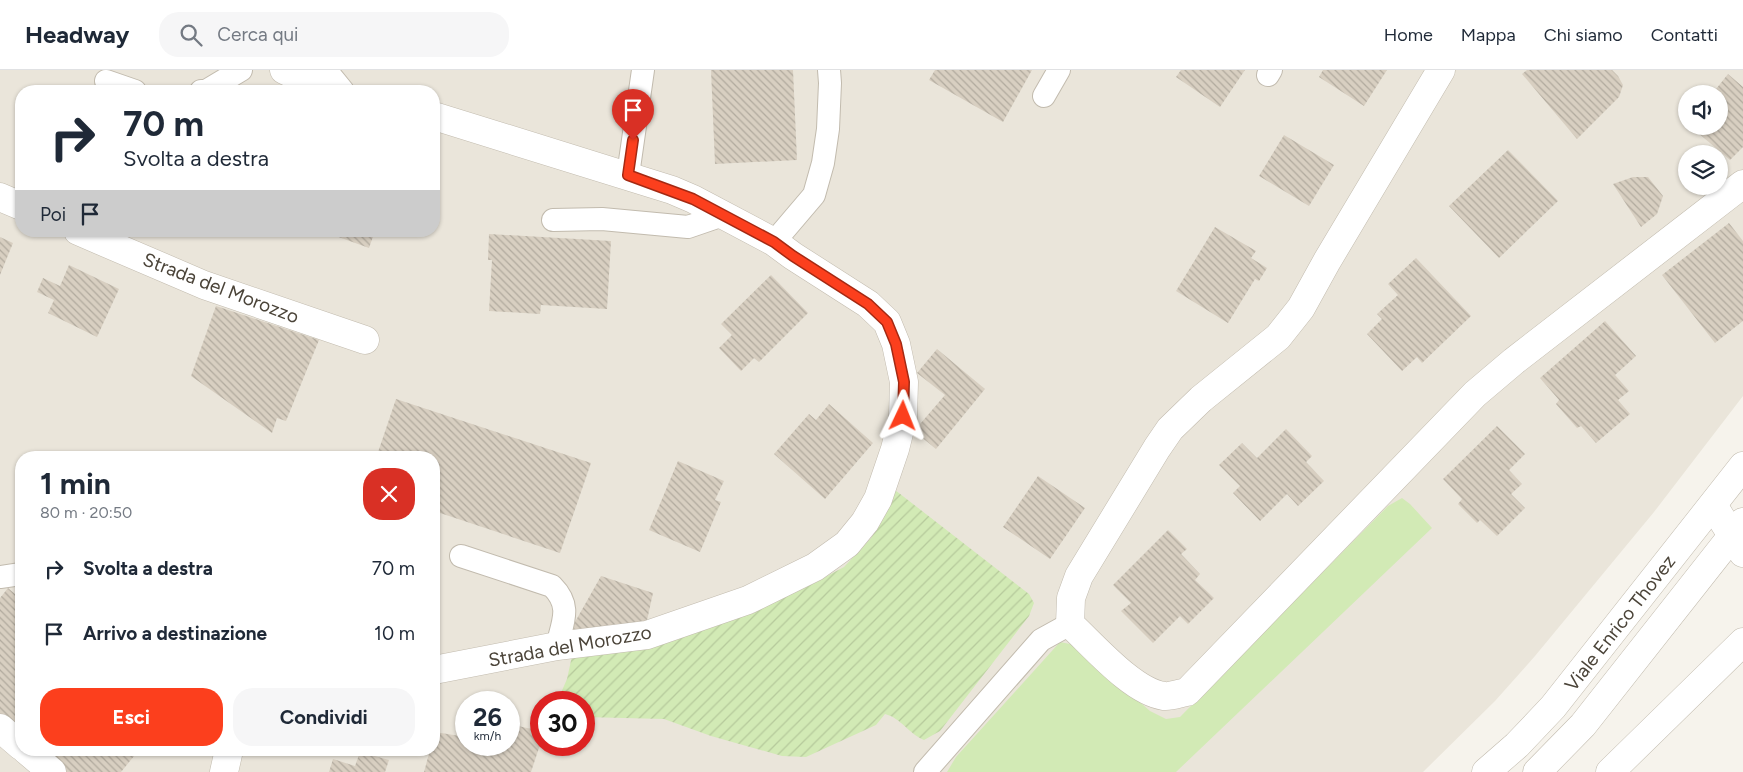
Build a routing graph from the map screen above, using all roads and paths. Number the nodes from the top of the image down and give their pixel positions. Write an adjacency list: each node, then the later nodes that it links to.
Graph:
1 (241, 70): 10 (lane)
2 (284, 70): 11 (street)
3 (326, 70): 12 (lane)
4 (644, 70): 15 (lane)
5 (829, 70): 22 (lane)
6 (1060, 70): 13 (lane)
7 (1441, 70): 30 (street)
8 (106, 81): 9 (lane)
9 (118, 85)
10 (216, 85)
11 (317, 85)
12 (338, 85)
13 (1044, 96)
14 (440, 118): 15 (street, Strada del Morozzo)
15 (628, 175): 19 (street, Strada del Morozzo)
16 (1743, 184): 30 (street)
17 (0, 197): 18 (street)
18 (15, 203)
19 (723, 215): 20 (lane); 22 (street, Strada del Morozzo)
20 (553, 220)
21 (92, 237): 23 (street, Strada del Morozzo)
22 (774, 242): 32 (street, Strada del Morozzo)
23 (365, 340)
24 (1739, 479): 25 (street, Viale Enrico Thovez)
25 (1713, 504): 26 (street); 41 (street, Viale Enrico Thovez)
26 (1741, 531): 42 (street, Viale Enrico Thovez)
27 (461, 556): 32 (lane)
28 (15, 575): 29 (lane)
29 (0, 578)
30 (1070, 624): 40 (lane)
31 (1743, 642): 43 (street)
32 (557, 646): 33 (street, Strada del Morozzo)
33 (440, 669)
34 (0, 728): 35 (street)
35 (15, 741)
36 (33, 756): 38 (street)
37 (228, 756): 39 (street)
38 (52, 772)
39 (224, 772)
40 (925, 772)
41 (1486, 772)
42 (1536, 772)
43 (1610, 772)

